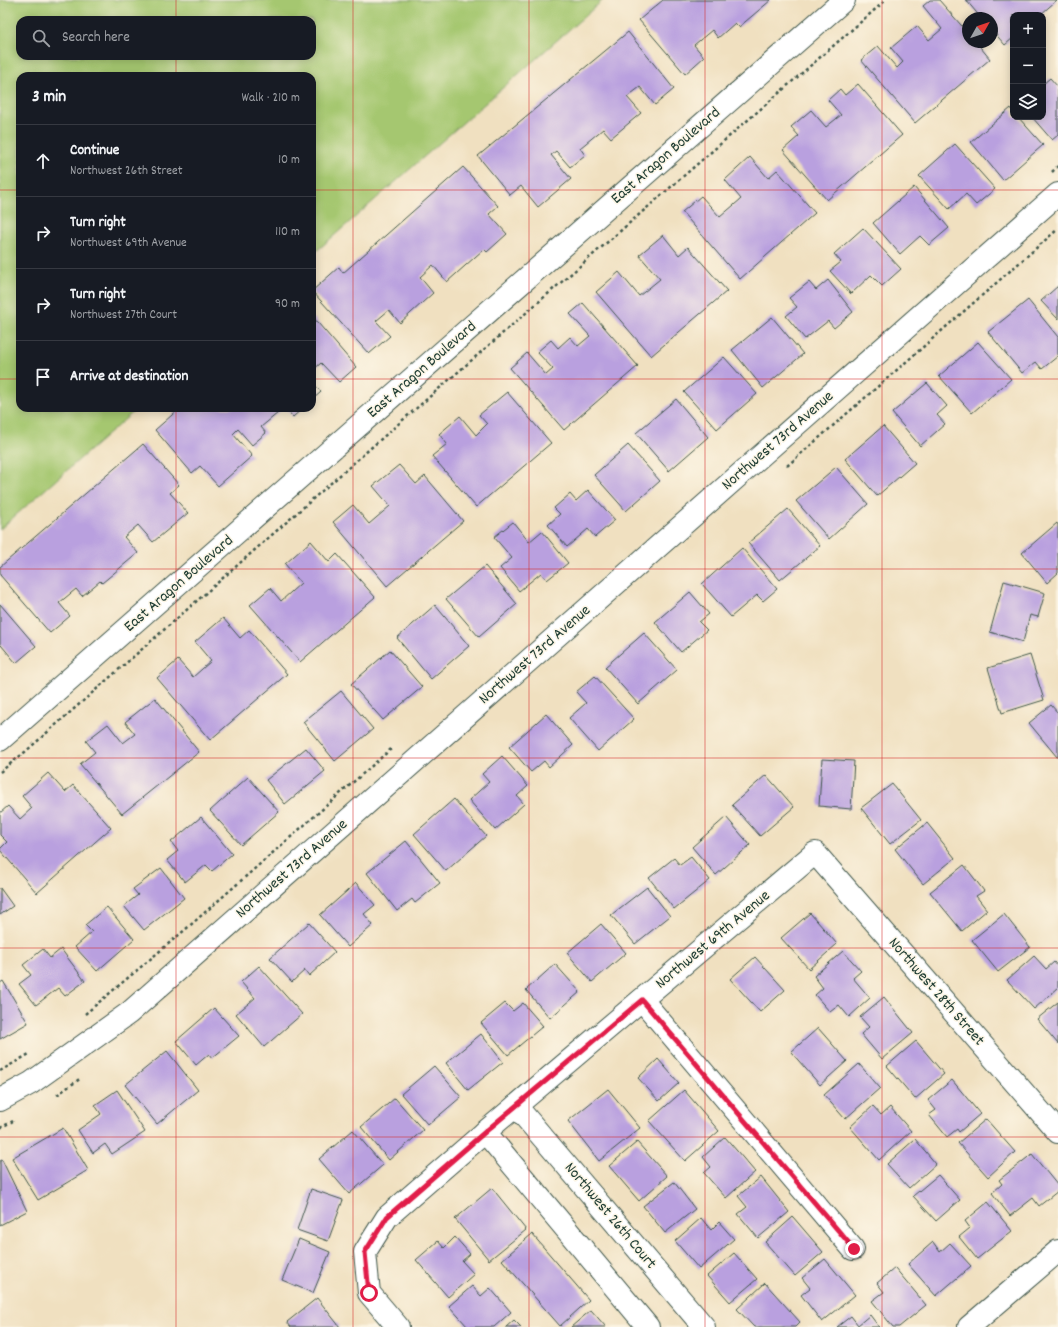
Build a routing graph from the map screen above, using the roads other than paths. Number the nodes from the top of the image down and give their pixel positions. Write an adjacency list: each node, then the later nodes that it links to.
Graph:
1 (844, 0): 3 (street, East Aragon Boulevard)
2 (1058, 194): 6 (street, Northwest 73rd Avenue)
3 (0, 740)
4 (815, 853): 5 (street, Northwest 69th Avenue); 9 (street, Northwest 28th Street)
5 (642, 1000): 7 (street, Northwest 69th Avenue); 10 (street)
6 (0, 1100)
7 (516, 1106): 8 (street, Northwest 69th Avenue); 14 (street, Northwest 26th Court)
8 (485, 1132): 12 (street, Northwest 69th Avenue); 13 (street)
9 (1058, 1132)
10 (854, 1249)
11 (1058, 1251): 15 (street)
12 (398, 1327)
13 (648, 1327)
14 (704, 1327)
15 (969, 1327)

